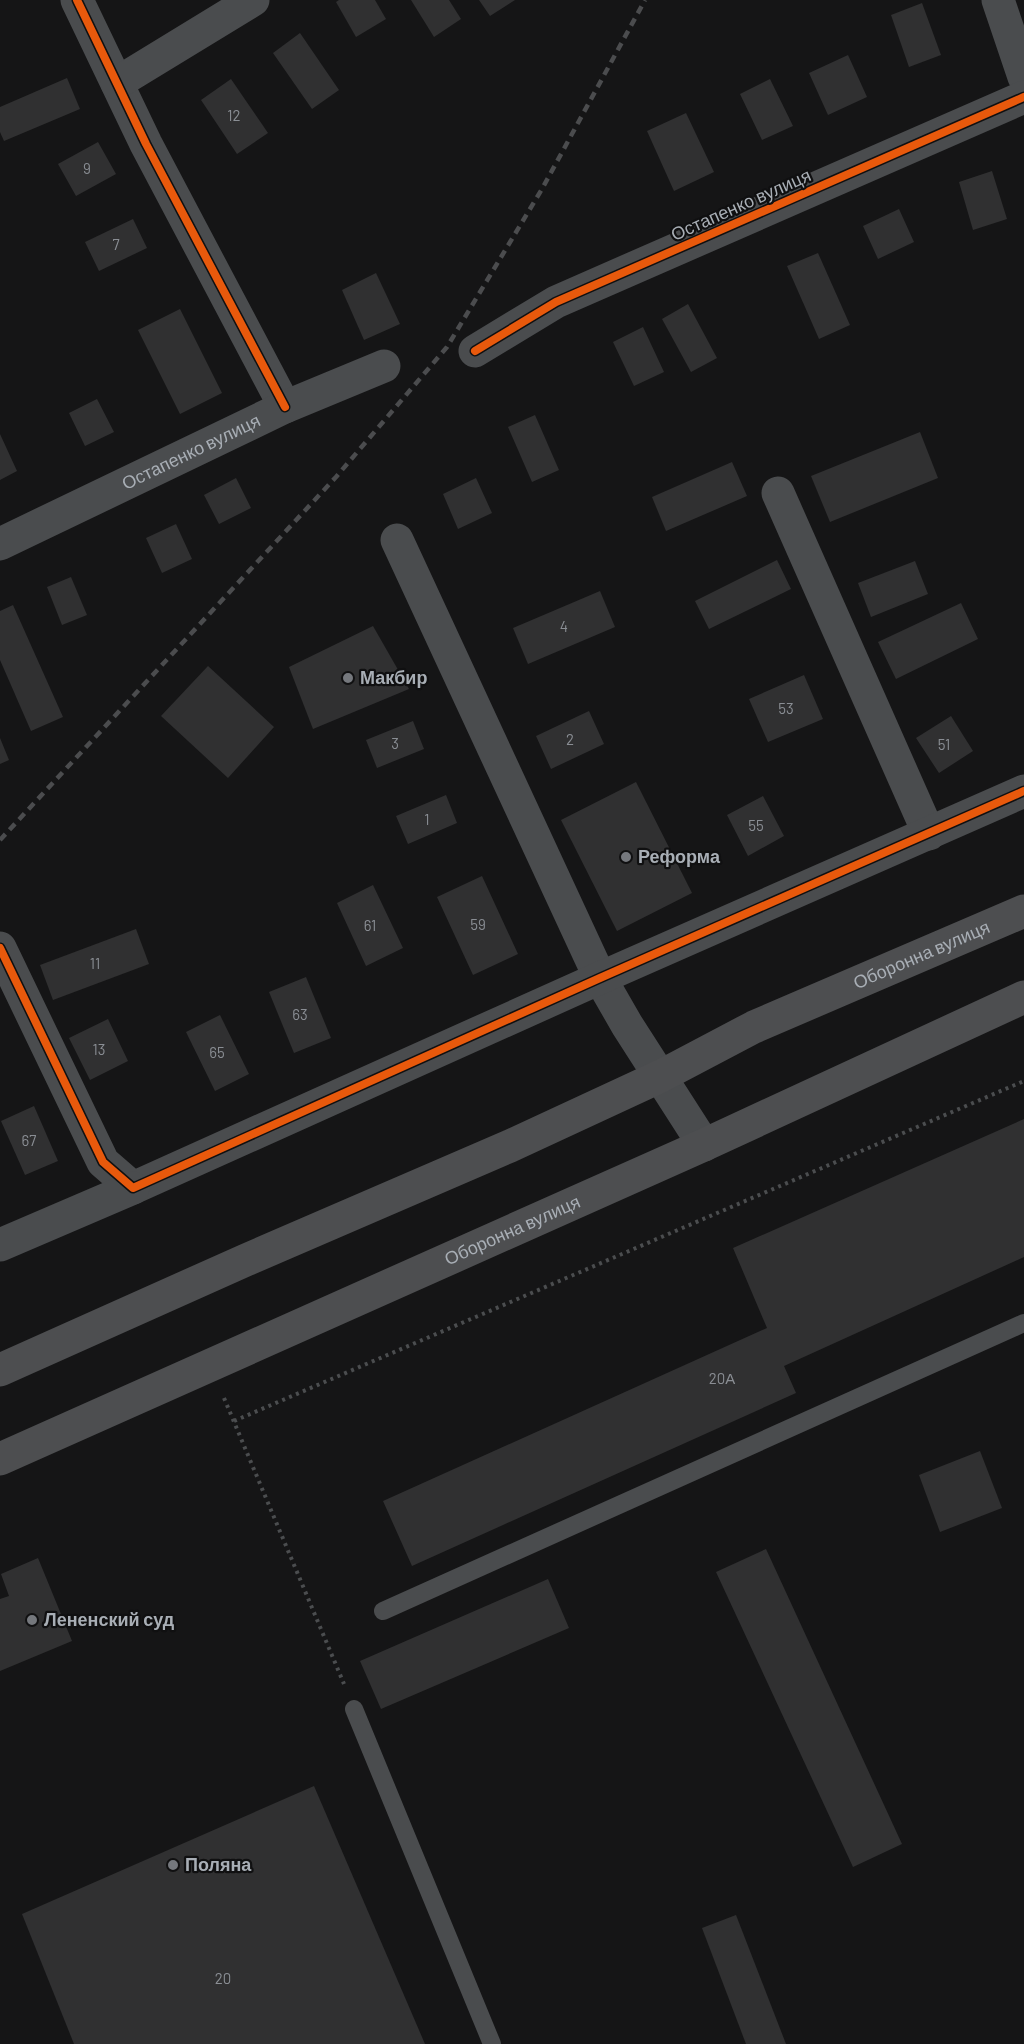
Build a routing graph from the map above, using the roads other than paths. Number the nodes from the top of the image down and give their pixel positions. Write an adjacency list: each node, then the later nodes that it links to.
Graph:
1 (77, 0): 5 (street)
2 (253, 0): 5 (street)
3 (998, 0): 4 (street)
4 (1024, 77)
5 (117, 83): 9 (street)
6 (1024, 97): 7 (street, Остапенко вулиця)
7 (475, 351)
8 (384, 366): 9 (street, Остапенко вулиця)
9 (285, 407): 12 (street, Остапенко вулиця)
10 (778, 493): 14 (street)
11 (397, 540): 17 (street)
12 (0, 544)
13 (1024, 791): 14 (street)
14 (929, 834): 17 (street)
15 (1024, 911): 19 (main road, Оборонна вулиця)
16 (0, 948): 21 (street)
17 (600, 978): 19 (street); 21 (street)
18 (1024, 998): 20 (main road, Оборонна вулиця)
19 (661, 1076): 20 (street); 24 (main road, Оборонна вулиця)
20 (704, 1144): 25 (main road, Оборонна вулиця)
21 (133, 1188): 22 (street)
22 (0, 1245)
23 (1024, 1323): 26 (lane)
24 (0, 1370)
25 (0, 1459)
26 (383, 1611)
27 (354, 1709): 28 (lane)
28 (492, 2044)

